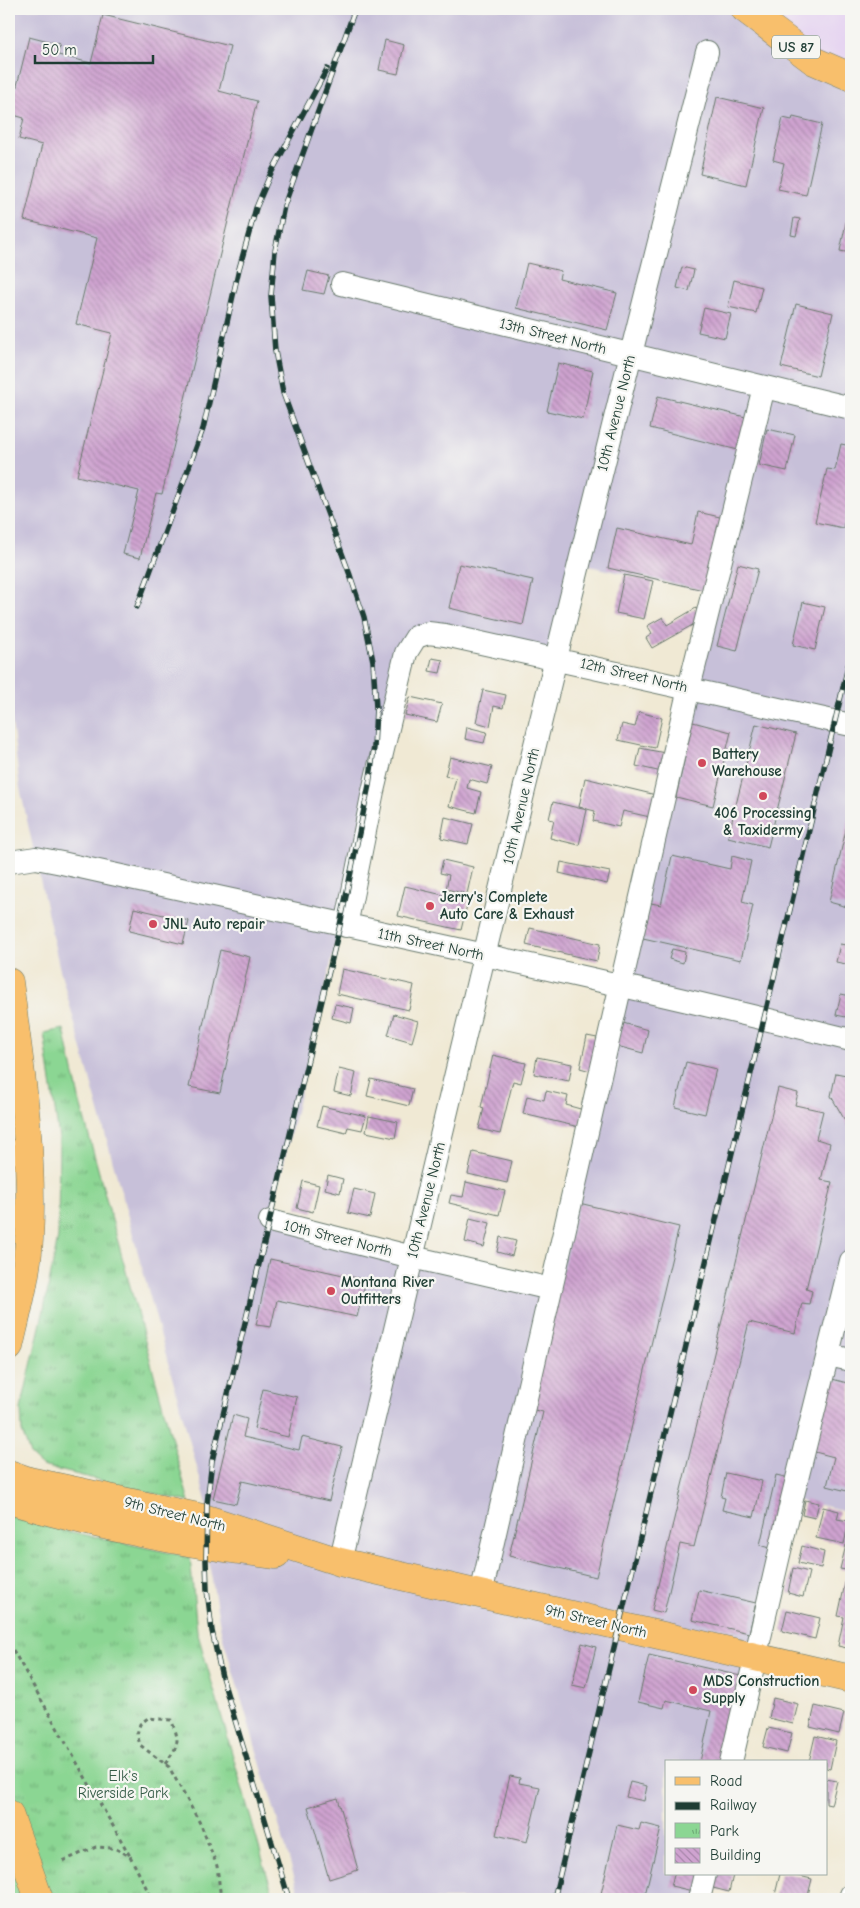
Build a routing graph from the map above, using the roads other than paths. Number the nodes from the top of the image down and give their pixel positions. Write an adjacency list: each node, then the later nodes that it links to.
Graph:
1 (745, 9): 3 (main road, US 87)
2 (707, 52): 5 (street, 10th Avenue North)
3 (851, 77)
4 (342, 284): 5 (street, 13th Street North)
5 (630, 354): 6 (street, 13th Street North); 8 (street, 10th Avenue North)
6 (764, 386): 7 (street, 13th Street North); 9 (street)
7 (851, 408)
8 (557, 658): 9 (street, 12th Street North); 12 (street, 12th Street North); 13 (street, 10th Avenue North)
9 (689, 688): 10 (street, 12th Street North); 15 (street)
10 (851, 725)
11 (9, 862): 12 (street, 11th Street North)
12 (346, 926): 13 (street, 11th Street North)
13 (486, 955): 15 (street, 11th Street North); 19 (street, 10th Avenue North)
14 (9, 982): 17 (main road)
15 (621, 986): 16 (street, 11th Street North); 21 (street)
16 (851, 1040)
17 (19, 1152): 22 (main road)
18 (270, 1221): 19 (street, 10th Street North)
19 (412, 1257): 21 (street, 10th Street North); 27 (street, 10th Avenue North)
20 (851, 1261): 23 (street)
21 (551, 1289): 28 (street)
22 (9, 1347)
23 (828, 1355): 24 (street); 29 (street)
24 (851, 1360)
25 (9, 1474): 27 (main road, 9th Street North)
26 (9, 1500): 27 (main road, 9th Street North)
27 (340, 1562): 28 (main road, 9th Street North)
28 (481, 1594): 29 (main road, 9th Street North)
29 (756, 1657): 30 (main road, 9th Street North); 31 (street)
30 (851, 1679)
31 (731, 1760)
32 (9, 1814): 35 (main road)
33 (705, 1876): 36 (street)
34 (851, 1894): 37 (street)
35 (39, 1899)
36 (699, 1899)
37 (850, 1899)

